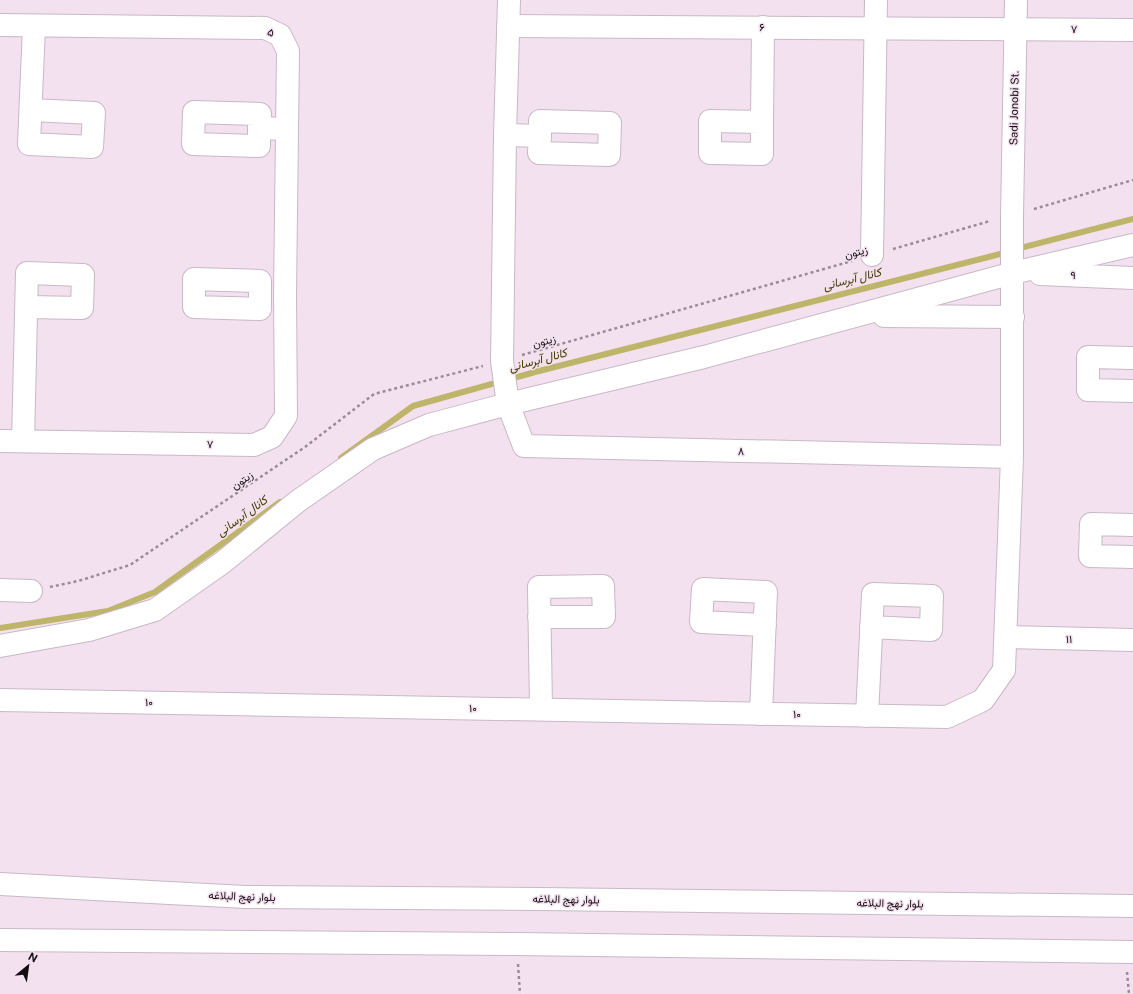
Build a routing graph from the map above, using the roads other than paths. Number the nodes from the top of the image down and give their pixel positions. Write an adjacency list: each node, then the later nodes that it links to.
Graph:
1 (509, 0): 6 (street)
2 (876, 0): 8 (street)
3 (1016, 0): 9 (street, Sadi Jonobi St.)
4 (0, 25): 5 (street, ۵)
5 (34, 26): 11 (street); 14 (street, ۵)
6 (508, 26): 7 (street, ۶); 15 (street)
7 (763, 27): 8 (street, ۶); 12 (street)
8 (875, 28): 9 (street, ۶); 18 (street)
9 (1016, 29): 10 (street, ۷); 19 (street, Sadi Jonobi St.)
10 (1133, 30)
11 (31, 110)
12 (762, 122)
13 (260, 128): 14 (street)
14 (286, 129): 22 (street, ۵)
15 (505, 135): 16 (street); 28 (street)
16 (540, 136)
17 (1133, 245): 19 (street)
18 (872, 255)
19 (1013, 272): 20 (street, ۹); 24 (street); 25 (street, Sadi Jonobi St.)
20 (1133, 278)
21 (260, 294): 22 (street)
22 (285, 295): 30 (street, ۷)
23 (27, 307): 30 (street)
24 (858, 316): 25 (street); 28 (street)
25 (1013, 317): 31 (street, Sadi Jonobi St.)
26 (1133, 358): 27 (street)
27 (1133, 392)
28 (507, 400): 31 (street, ۸); 41 (street)
29 (0, 441): 30 (street, ۷)
30 (23, 441)
31 (1012, 457): 39 (street, Sadi Jonobi St.)
32 (1133, 525): 33 (street)
33 (1133, 557)
34 (0, 590): 35 (street)
35 (31, 591)
36 (539, 617): 43 (street)
37 (765, 625): 44 (street)
38 (871, 627): 45 (street)
39 (1006, 637): 40 (street, ۱۱); 46 (street, Sadi Jonobi St.)
40 (1133, 640)
41 (0, 646)
42 (0, 700): 43 (street, ۱۰)
43 (541, 710): 44 (street, ۱۰)
44 (761, 714): 45 (street, ۱۰)
45 (867, 716): 46 (street, ۱۰)
46 (947, 717)
47 (0, 884): 48 (street, بلوار نهج البلاغه)
48 (1133, 906)
49 (0, 940): 50 (street)
50 (1133, 952)

